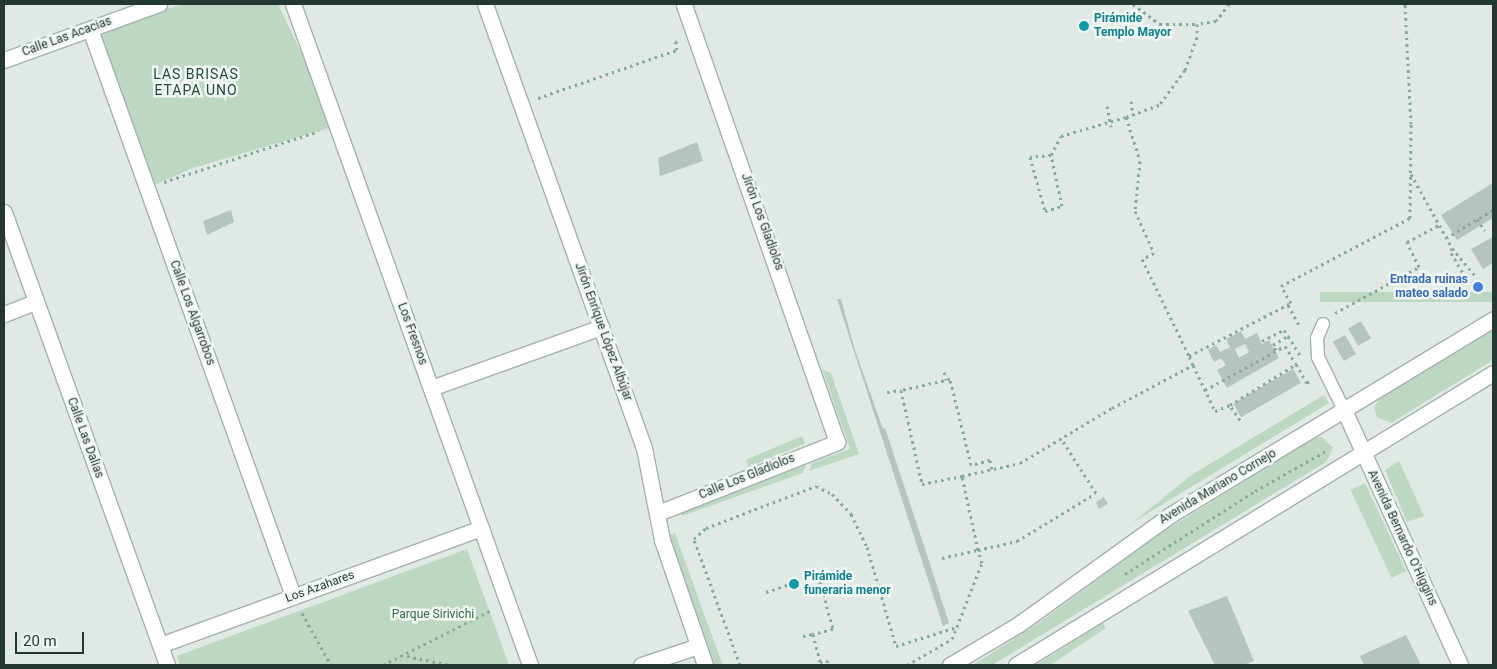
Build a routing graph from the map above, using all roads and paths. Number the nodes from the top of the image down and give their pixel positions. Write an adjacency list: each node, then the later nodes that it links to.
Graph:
1 (159, 4): 9 (street, Calle Las Acacias)
2 (293, 4): 18 (street, Los Fresnos)
3 (485, 4): 13 (street, Jirón Enrique López Albújar)
4 (684, 4): 10 (street, Jirón Los Gladiolos)
5 (1133, 4): 8 (path)
6 (1229, 4): 8 (path)
7 (1405, 4): 21 (path)
8 (1197, 24): 15 (path)
9 (90, 29): 11 (street, Calle Las Acacias); 22 (street, Calle Los Algarrobos)
10 (695, 35): 13 (path); 58 (street, Jirón Los Gladiolos)
11 (4, 60)
12 (1131, 101): 15 (path)
13 (521, 104): 36 (street, Jirón Enrique López Albújar)
14 (1107, 106): 17 (path)
15 (1133, 114): 16 (path)
16 (1126, 117): 17 (path); 41 (path)
17 (1110, 122): 19 (path); 20 (path)
18 (336, 126): 22 (path); 50 (street, Los Fresnos)
19 (1111, 127)
20 (1052, 155): 20 (path)
21 (1410, 174): 26 (path); 41 (path)
22 (147, 188): 69 (street, Calle Los Algarrobos)
23 (1493, 210): 25 (path)
24 (4, 212): 32 (street, Calle Las Dalias)
25 (1478, 219): 27 (path); 28 (path)
26 (1440, 225): 28 (path); 35 (path)
27 (1485, 231)
28 (1446, 238): 29 (path)
29 (1452, 248): 30 (path); 31 (path)
30 (1477, 278)
31 (1469, 283)
32 (36, 302): 33 (street); 74 (street, Calle Las Dalias)
33 (4, 314)
34 (1493, 319): 55 (street, Avenida Mariano Cornejo)
35 (1320, 322): 37 (path); 48 (lane)
36 (600, 327): 50 (street); 63 (street, Jirón Enrique López Albújar)
37 (1302, 331)
38 (1288, 336): 39 (path); 40 (path); 42 (path)
39 (1262, 341)
40 (1276, 350): 43 (path); 52 (path)
41 (1189, 356): 44 (path)
42 (1301, 358)
43 (1296, 364): 48 (path); 54 (path)
44 (1193, 365): 52 (path); 57 (path)
45 (944, 372): 49 (path)
46 (1310, 372): 48 (path)
47 (1493, 373): 59 (street)
48 (1320, 376): 55 (lane)
49 (946, 380): 51 (path); 61 (path)
50 (431, 388): 64 (street, Los Fresnos)
51 (901, 390): 53 (path); 62 (path)
52 (1205, 390): 54 (path)
53 (886, 392)
54 (1230, 405): 56 (path)
55 (1344, 410): 59 (street, Avenida Bernardo O'Higgins); 87 (street, Avenida Mariano Cornejo)
56 (1240, 420)
57 (1061, 438): 61 (path); 65 (path)
58 (837, 442): 63 (street, Calle Los Gladiolos)
59 (1363, 453): 88 (street); 89 (street, Avenida Bernardo O'Higgins)
60 (1318, 454): 67 (path)
61 (992, 469): 62 (path)
62 (962, 476): 65 (path)
63 (658, 513): 75 (street, Jirón Enrique López Albújar)
64 (481, 528): 69 (street, Los Azahares); 70 (street, Los Fresnos)
65 (978, 550): 66 (path); 71 (path)
66 (942, 558)
67 (1120, 578)
68 (766, 592): 72 (path)
69 (293, 596): 74 (street, Los Azahares); 78 (path)
70 (508, 602): 76 (path); 81 (street, Los Fresnos)
71 (957, 627): 84 (path); 86 (path)
72 (813, 634): 73 (path); 85 (path)
73 (803, 636)
74 (160, 645): 77 (street, Calle Las Dalias)
75 (698, 646): 82 (street); 83 (street, Jirón Enrique López Albújar)
76 (406, 656): 79 (path); 80 (path)
77 (166, 665)
78 (331, 665)
79 (383, 665)
80 (449, 665)
81 (530, 665)
82 (641, 665)
83 (705, 665)
84 (740, 665)
85 (828, 665)
86 (907, 665)
87 (950, 665)
88 (1016, 665)
89 (1460, 665)

